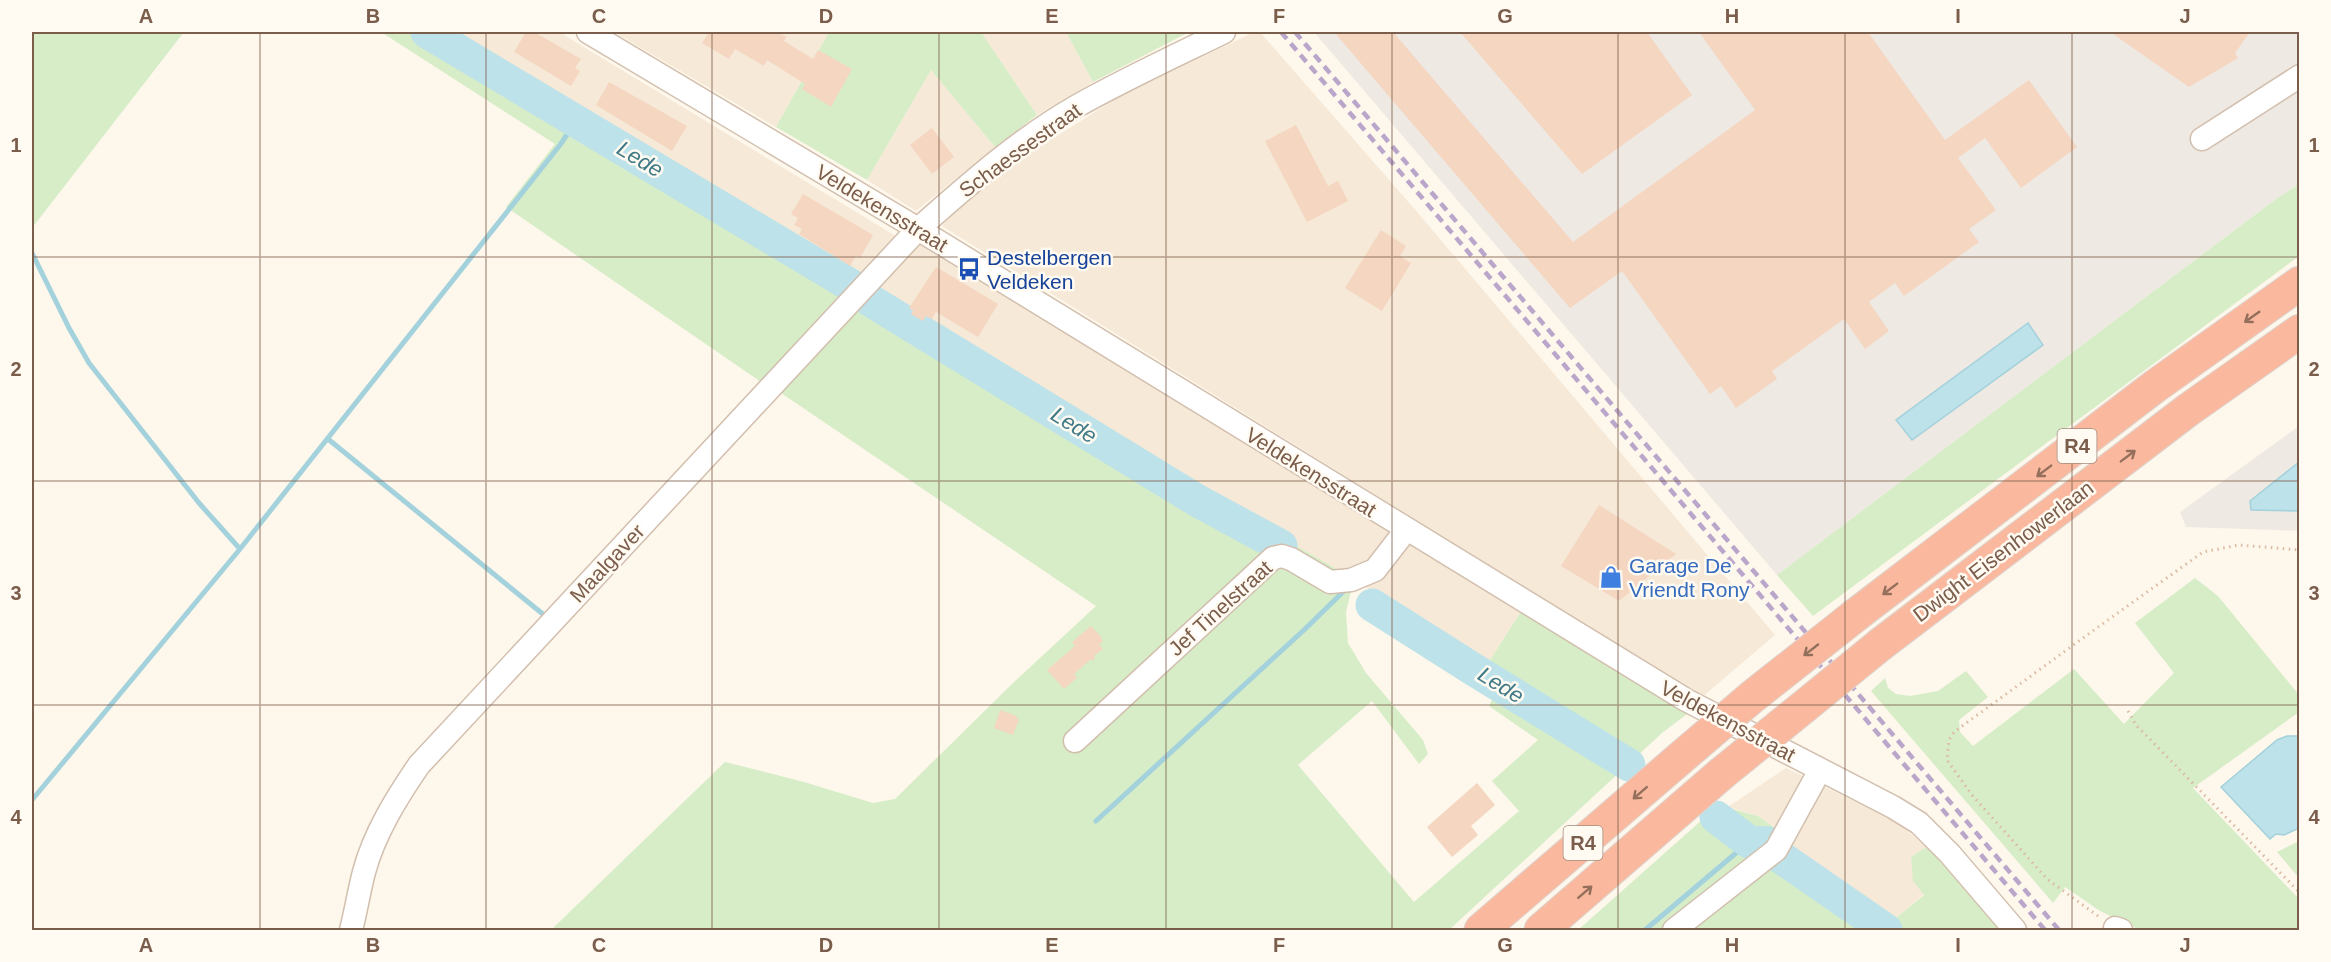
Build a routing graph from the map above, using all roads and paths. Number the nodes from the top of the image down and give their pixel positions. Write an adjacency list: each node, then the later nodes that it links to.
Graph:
1 (588, 32): 5 (street, Veldekensstraat)
2 (1224, 32): 5 (street, Schaessestraat)
3 (2300, 76): 4 (street)
4 (2202, 139)
5 (918, 229): 8 (street, Veldekensstraat); 15 (street, Maalgaver)
6 (2300, 283): 16 (highway, Dwight Eisenhowerlaan / R4, one-way to 16, bridge)
7 (2300, 331): 17 (highway, Dwight Eisenhowerlaan / R4, one-way to 7, bridge)
8 (1406, 530): 11 (street, Jef Tinelstraat); 12 (street, Veldekensstraat)
9 (2300, 550): 14 (path)
10 (2128, 711): 13 (path)
11 (1075, 741)
12 (1820, 770): 18 (street); 19 (street, Veldekensstraat)
13 (2300, 893)
14 (2118, 929)
15 (351, 930)
16 (1481, 930)
17 (1541, 930)
18 (1674, 930)
19 (2015, 930)

